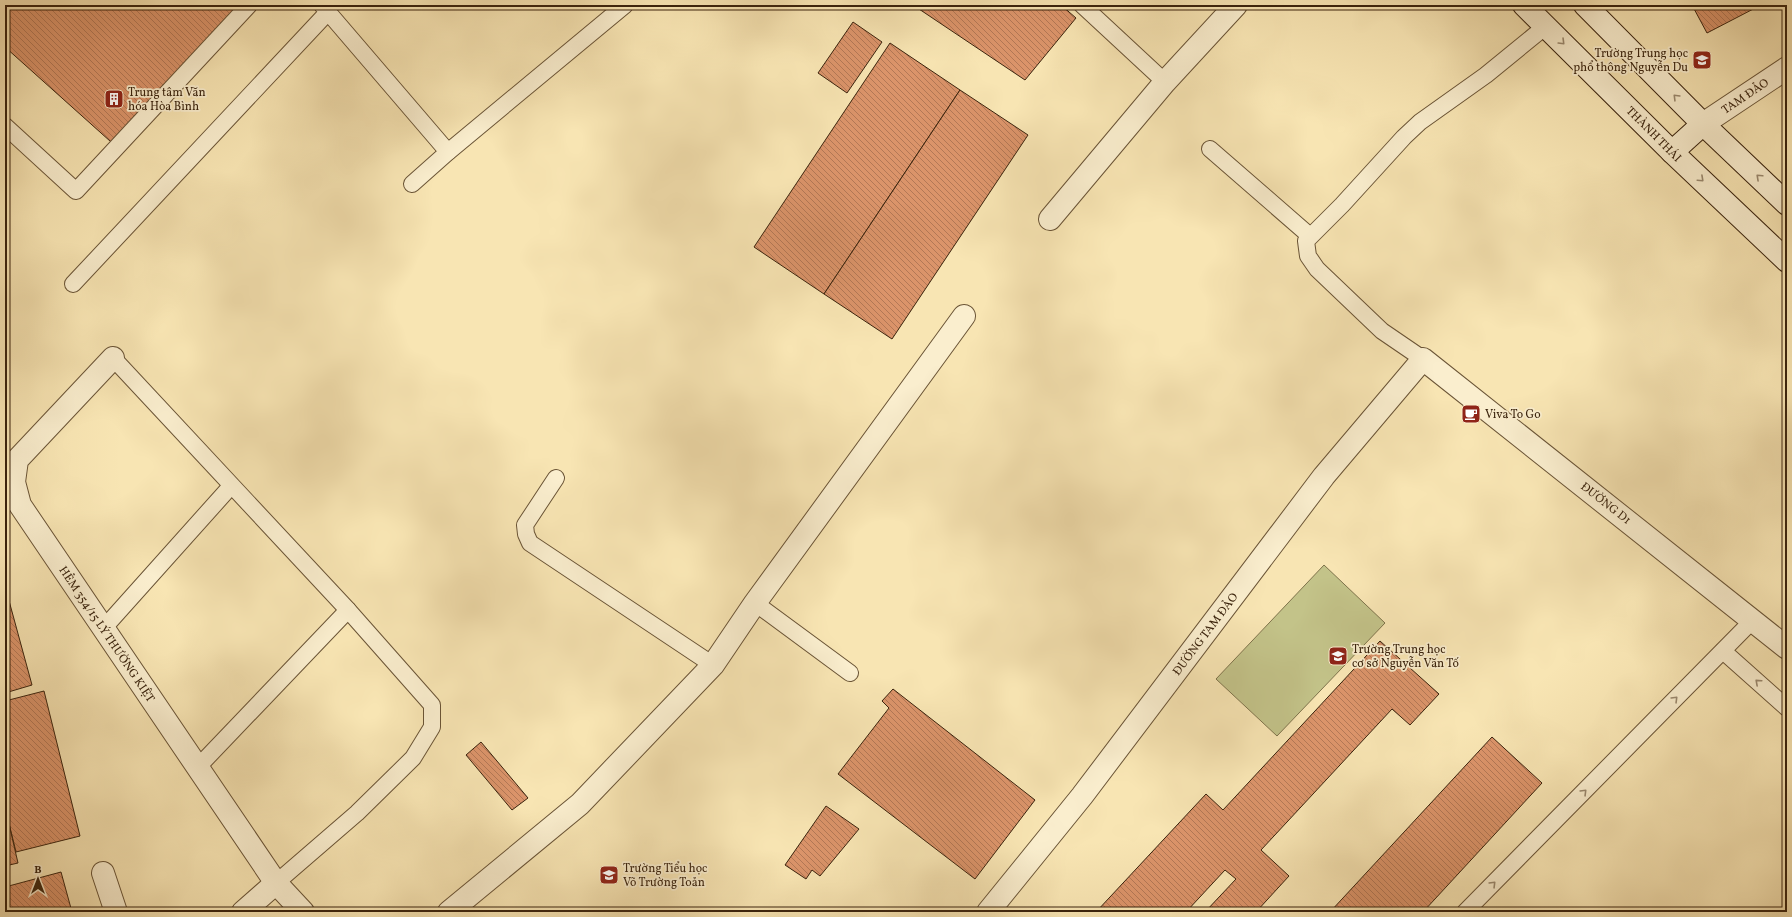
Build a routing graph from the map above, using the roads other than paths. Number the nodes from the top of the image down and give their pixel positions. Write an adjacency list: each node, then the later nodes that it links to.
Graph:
1 (249, 5): 12 (lane)
2 (625, 5): 14 (lane)
3 (1082, 5): 10 (lane)
4 (1236, 5): 10 (street)
5 (1524, 5): 8 (street, THÀNH THÁI)
6 (1585, 5): 11 (street, one-way to 6)
7 (326, 9): 14 (lane); 21 (lane)
8 (1546, 26): 15 (street, THÀNH THÁI, one-way to 15); 19 (lane)
9 (1787, 68): 11 (street, TAM ĐẢO)
10 (1165, 82): 18 (street)
11 (1703, 124): 15 (street, TAM ĐẢO); 17 (street, one-way to 11)
12 (5, 126)
13 (1210, 149): 19 (lane)
14 (448, 152): 16 (lane)
15 (1672, 152): 20 (street, THÀNH THÁI, one-way to 20)
16 (412, 184)
17 (1787, 204)
18 (1050, 219)
19 (1310, 236): 24 (lane)
20 (1787, 261)
21 (73, 284)
22 (964, 316): 27 (street)
23 (113, 358): 26 (lane); 30 (street, HẺM 354/15 LÝ THƯỜNG KIỆT)
24 (1423, 359): 29 (street, ĐƯỜNG D1); 43 (street, ĐƯỜNG TAM ĐẢO)
25 (556, 478): 33 (lane)
26 (231, 486): 28 (lane); 30 (lane)
27 (755, 603): 33 (street); 34 (lane)
28 (348, 610): 36 (lane); 38 (lane)
29 (1753, 620): 31 (street, ĐƯỜNG D1); 32 (lane)
30 (103, 629): 36 (street, HẺM 354/15 LÝ THƯỜNG KIỆT)
31 (1787, 648)
32 (1723, 651): 35 (lane, one-way to 32); 44 (lane, one-way to 32)
33 (713, 665): 42 (street)
34 (850, 673)
35 (1787, 708)
36 (197, 768): 38 (street, HẺM 354/15 LÝ THƯỜNG KIỆT)
37 (103, 873): 39 (street)
38 (276, 883): 40 (street); 41 (street, HẺM 354/15 LÝ THƯỜNG KIỆT)
39 (116, 912)
40 (243, 912)
41 (303, 912)
42 (449, 912)
43 (988, 912)
44 (1465, 912)

